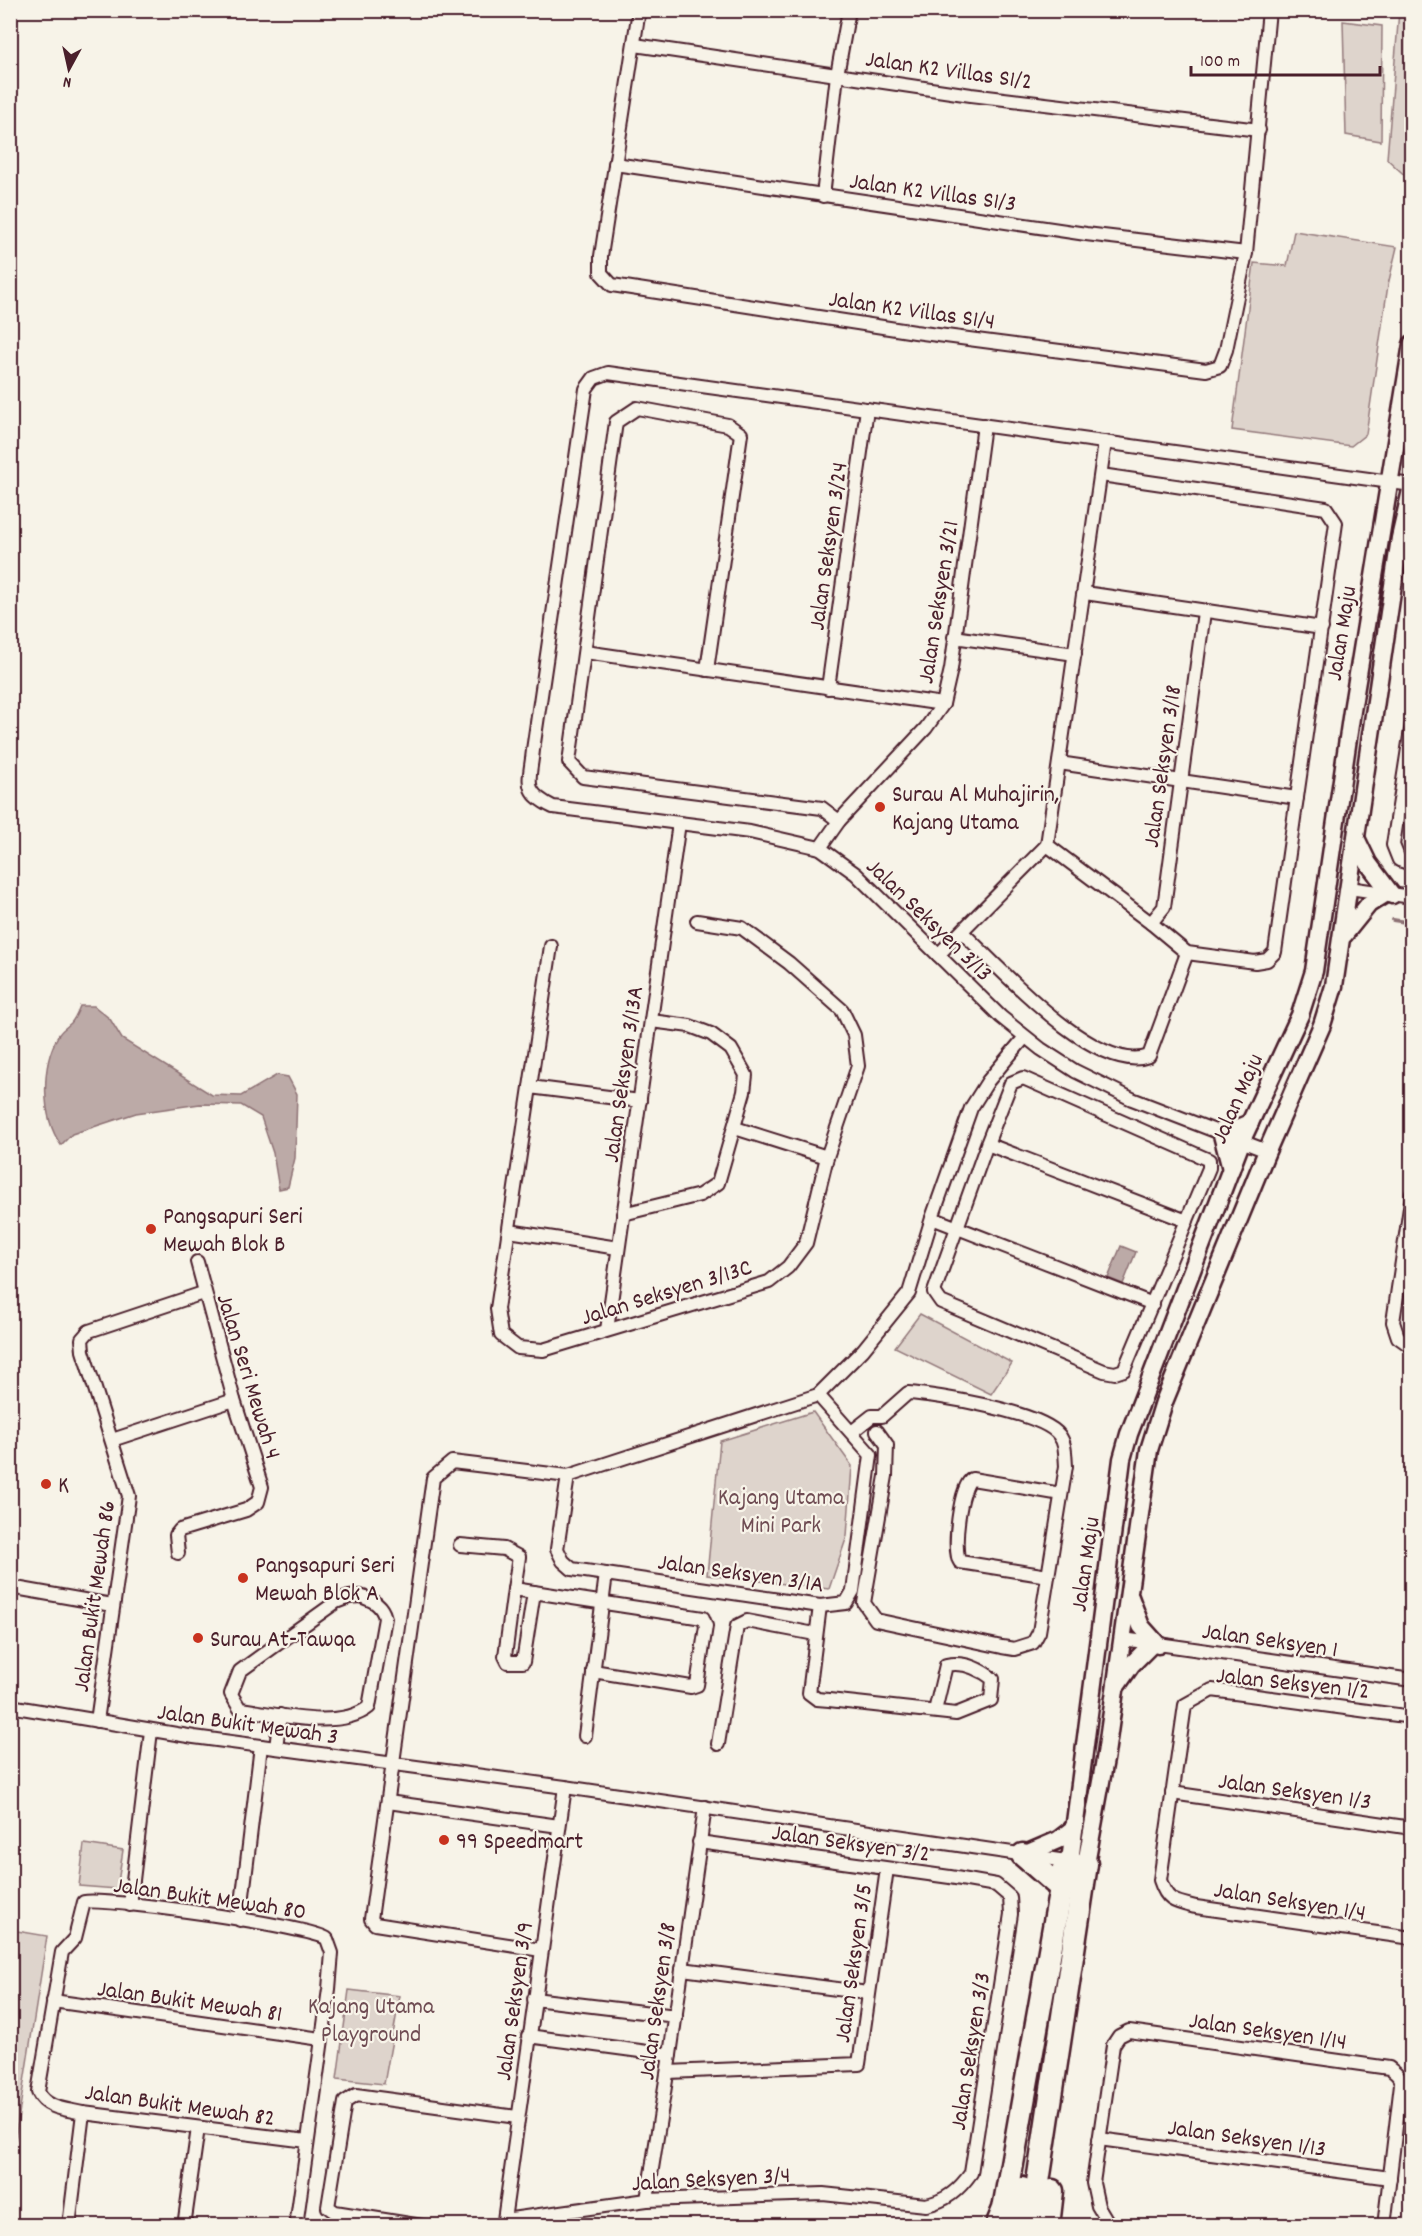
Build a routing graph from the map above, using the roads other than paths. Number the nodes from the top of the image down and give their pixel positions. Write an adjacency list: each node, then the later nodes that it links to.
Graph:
1 (639, 10): 4 (street)
2 (849, 10): 5 (street)
3 (1269, 10): 6 (street)
4 (635, 45): 5 (street, Jalan K2 Villas S1/2); 7 (street)
5 (837, 75): 6 (street, Jalan K2 Villas S1/2); 8 (street)
6 (1259, 130): 9 (street)
7 (615, 164): 8 (street, Jalan K2 Villas S1/3); 9 (street, Jalan K2 Villas S1/4)
8 (823, 196): 9 (street, Jalan K2 Villas S1/3)
9 (1246, 253)
10 (1412, 344): 15 (street, Jalan Maju)
11 (867, 409): 12 (street); 24 (street, Jalan Seksyen 3/24); 31 (street, Jalan Seksyen 3/13)
12 (984, 425): 13 (street); 20 (street, Jalan Seksyen 3/21)
13 (1105, 441): 14 (street); 15 (street)
14 (1101, 475): 17 (street); 19 (street)
15 (1388, 481): 16 (street); 33 (street, Jalan Maju)
16 (1412, 486): 32 (street, Jalan Maju)
17 (1085, 593): 18 (street); 22 (street)
18 (1204, 612): 19 (street); 28 (street, Jalan Seksyen 3/18)
19 (1322, 628): 29 (street)
20 (954, 637): 22 (street); 25 (street, Jalan Seksyen 3/21)
21 (585, 652): 23 (street); 23 (street); 30 (street)
22 (1075, 654): 27 (street)
23 (707, 670): 24 (street)
24 (828, 688): 25 (street)
25 (943, 704): 30 (street, Jalan Seksyen 3/21)
26 (1412, 723): 36 (street)
27 (1059, 763): 28 (street); 34 (street)
28 (1179, 781): 29 (street); 41 (street, Jalan Seksyen 3/18)
29 (1297, 798): 46 (street)
30 (839, 821): 35 (street, Jalan Seksyen 3/21)
31 (679, 823): 35 (street, Jalan Seksyen 3/13); 48 (street, Jalan Seksyen 3/13A)
32 (1356, 838): 37 (street, Jalan Maju); 38 (street)
33 (1332, 843): 37 (street); 43 (street, Jalan Maju)
34 (1047, 845): 41 (street); 42 (street)
35 (820, 848): 47 (street, Jalan Seksyen 3/13)
36 (1405, 862)
37 (1349, 888): 38 (street); 43 (street); 44 (street, Jalan Maju)
38 (1389, 894): 39 (street); 44 (street)
39 (1412, 897)
40 (697, 921): 58 (street, Jalan Seksyen 3/13C)
41 (1151, 923): 46 (street)
42 (962, 932): 46 (street); 47 (street)
43 (1320, 933): 52 (street, Jalan Maju)
44 (1341, 941): 57 (street, Jalan Maju)
45 (551, 946): 50 (street, Jalan Seksyen 3/13C)
46 (1187, 953)
47 (938, 955): 49 (street, Jalan Seksyen 3/13)
48 (651, 1021): 51 (street, Jalan Seksyen 3/13A); 53 (street)
49 (1025, 1037): 54 (street, Jalan Seksyen 3/13); 62 (street)
50 (530, 1087): 51 (street); 65 (street, Jalan Seksyen 3/13C)
51 (640, 1101): 61 (street, Jalan Seksyen 3/13A)
52 (1250, 1123): 54 (street); 55 (street, Jalan Maju)
53 (735, 1128): 58 (street); 61 (street)
54 (1221, 1131): 55 (street, Jalan Seksyen 3/13); 59 (street)
55 (1242, 1140): 57 (street, Jalan Seksyen 3/13); 59 (street, Jalan Maju)
56 (987, 1144): 63 (street); 63 (street); 64 (street)
57 (1267, 1151): 89 (street, Jalan Maju)
58 (827, 1157): 70 (street, Jalan Seksyen 3/13C)
59 (1231, 1169): 87 (street, Jalan Maju)
60 (1412, 1194): 71 (street)
61 (623, 1214): 66 (street, Jalan Seksyen 3/13A)
62 (932, 1218): 64 (street); 72 (street)
63 (1187, 1221): 69 (street)
64 (958, 1228): 69 (street); 69 (street)
65 (509, 1232): 66 (street); 70 (street, Jalan Seksyen 3/13C)
66 (618, 1248): 70 (street, Jalan Seksyen 3/13A)
67 (197, 1262): 68 (street, Jalan Seri Mewah 4)
68 (203, 1293): 73 (street, Jalan Seri Mewah 4); 77 (street, Jalan Bukit Mewah 86)
69 (1153, 1304)
70 (606, 1330)
71 (1412, 1347)
72 (818, 1395): 75 (street, Jalan Seksyen 3/1A); 79 (street)
73 (234, 1400): 77 (street); 82 (street, Jalan Seri Mewah 4)
74 (882, 1416): 75 (street); 76 (street); 80 (street)
75 (853, 1431): 78 (street, Jalan Seksyen 3/1A)
76 (877, 1431): 78 (street); 84 (street)
77 (112, 1440): 91 (street, Jalan Bukit Mewah 86)
78 (861, 1443): 92 (street, Jalan Seksyen 3/1A)
79 (568, 1476): 83 (street, Jalan Seksyen 3/1A); 110 (street)
80 (1061, 1494): 84 (street); 84 (street)
81 (460, 1545): 86 (street)
82 (178, 1553)
83 (606, 1574): 90 (street); 92 (street, Jalan Seksyen 3/1A)
84 (1048, 1576)
85 (10, 1587): 91 (street)
86 (514, 1589): 88 (street); 88 (street)
87 (1105, 1591): 94 (street); 96 (street, Jalan Maju)
88 (534, 1592): 90 (street)
89 (1129, 1593): 94 (street, Jalan Maju); 95 (street)
90 (603, 1601): 97 (street); 97 (street)
91 (112, 1605): 104 (street, Jalan Bukit Mewah 86)
92 (820, 1606): 93 (street)
93 (815, 1634): 101 (street); 107 (street)
94 (1123, 1639): 95 (street, Jalan Seksyen 1); 96 (street); 99 (street, Jalan Maju)
95 (1155, 1644): 98 (street, Jalan Seksyen 1); 99 (street)
96 (1095, 1667): 116 (street, Jalan Maju)
97 (593, 1671): 106 (street)
98 (1412, 1680)
99 (1115, 1689): 120 (street, Jalan Maju)
100 (10, 1706): 104 (street, Jalan Bukit Mewah 3)
101 (935, 1711): 101 (street)
102 (280, 1715): 102 (street); 109 (street)
103 (1412, 1717): 112 (street, Jalan Seksyen 1/2)
104 (97, 1721): 105 (street, Jalan Bukit Mewah 3)
105 (151, 1731): 108 (street, Jalan Bukit Mewah 3); 125 (street)
106 (585, 1736)
107 (718, 1744)
108 (261, 1746): 109 (street, Jalan Bukit Mewah 3); 127 (street)
109 (276, 1748): 110 (street, Jalan Bukit Mewah 3)
110 (393, 1764): 111 (street, Jalan Bukit Mewah 3); 113 (street)
111 (565, 1788): 114 (street, Jalan Bukit Mewah 3); 115 (street, Jalan Seksyen 3/9)
112 (1172, 1793): 117 (street, Jalan Seksyen 1/3); 124 (street, Jalan Seksyen 1/2)
113 (388, 1802): 115 (street); 129 (street)
114 (705, 1807): 118 (street, Jalan Seksyen 3/8); 119 (street, Jalan Bukit Mewah 3)
115 (559, 1826): 129 (street, Jalan Seksyen 3/9)
116 (1075, 1827): 119 (street); 120 (street, Jalan Maju)
117 (1412, 1828)
118 (699, 1842): 121 (street, Jalan Seksyen 3/2); 130 (street, Jalan Seksyen 3/8)
119 (1023, 1855): 120 (street, Jalan Bukit Mewah 3); 123 (highway)
120 (1078, 1863): 123 (highway); 126 (highway); 153 (highway)
121 (887, 1869): 122 (street, Jalan Seksyen 3/2); 131 (street, Jalan Seksyen 3/5)
122 (996, 1885): 146 (street, Jalan Seksyen 3/3)
123 (1061, 1888): 152 (highway)
124 (1165, 1895): 128 (street, Jalan Seksyen 1/4)
125 (130, 1905): 127 (street, Jalan Bukit Mewah 80); 133 (street, Jalan Bukit Mewah 80)
126 (1078, 1915): 154 (highway); 155 (highway)
127 (240, 1920): 136 (street, Jalan Bukit Mewah 80)
128 (1412, 1938)
129 (541, 1950): 132 (street, Jalan Seksyen 3/9)
130 (682, 1969): 131 (street); 134 (street, Jalan Seksyen 3/8)
131 (868, 1993): 138 (street, Jalan Seksyen 3/5)
132 (534, 1999): 134 (street); 135 (street, Jalan Seksyen 3/9)
133 (53, 2001): 136 (street, Jalan Bukit Mewah 81); 139 (street, Jalan Bukit Mewah 82)
134 (676, 2016): 137 (street, Jalan Seksyen 3/8)
135 (528, 2036): 137 (street); 140 (street, Jalan Seksyen 3/9)
136 (321, 2039): 143 (street)
137 (670, 2055): 138 (street, Jalan Seksyen 3/8)
138 (668, 2072): 145 (street, Jalan Seksyen 3/8)
139 (83, 2113): 141 (street, Jalan Bukit Mewah 82); 148 (street)
140 (517, 2117): 147 (street, Jalan Seksyen 3/9); 151 (street)
141 (198, 2128): 143 (street, Jalan Bukit Mewah 82); 149 (street)
142 (1099, 2139): 144 (street, Jalan Seksyen 1/13); 144 (street, Jalan Seksyen 1/14); 156 (street)
143 (307, 2141): 150 (street)
144 (1390, 2178): 157 (street)
145 (647, 2200): 146 (street, Jalan Seksyen 3/4); 147 (street, Jalan Seksyen 3/4)
146 (926, 2205)
147 (503, 2223)
148 (69, 2226)
149 (184, 2226)
150 (296, 2226)
151 (422, 2226)
152 (997, 2226)
153 (1016, 2226)
154 (1031, 2226)
155 (1048, 2226)
156 (1110, 2226)
157 (1384, 2226)

